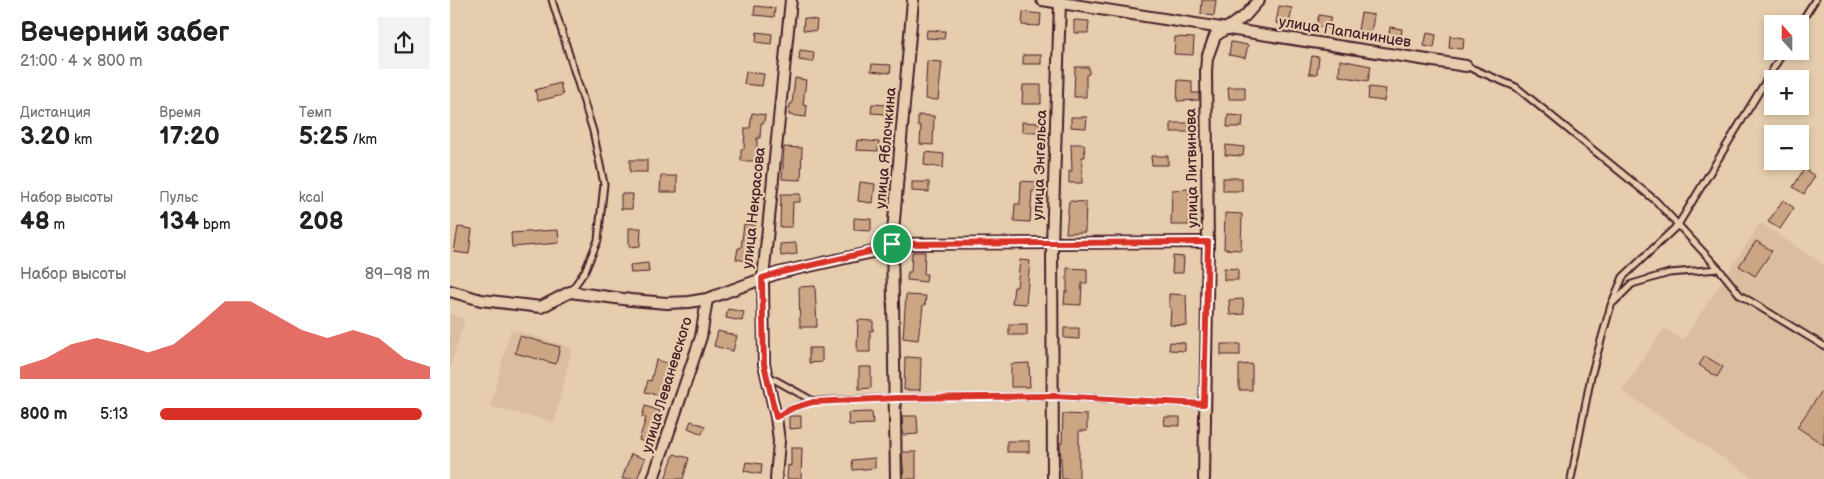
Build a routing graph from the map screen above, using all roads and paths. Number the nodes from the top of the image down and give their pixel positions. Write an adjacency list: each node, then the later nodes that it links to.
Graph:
1 (552, 0): 19 (lane)
2 (791, 0): 17 (street, улица Некрасова)
3 (914, 0): 14 (street, улица Яблочкина)
4 (1042, 0): 7 (street, улица Папанинцев)
5 (1259, 0): 9 (street, улица Литвинова)
6 (1815, 0): 8 (lane)
7 (1060, 3): 9 (street, улица Папанинцев); 15 (street, улица Энгельса)
8 (1806, 15)
9 (1224, 28): 11 (street, улица Папанинцев); 13 (street, улица Литвинова)
10 (1779, 60): 12 (lane)
11 (1466, 66): 12 (lane)
12 (1678, 225): 16 (lane); 21 (lane)
13 (1208, 242): 15 (street); 27 (street, улица Литвинова)
14 (892, 244): 15 (street); 17 (street); 25 (street, улица Яблочкина)
15 (1052, 244): 24 (street, улица Энгельса)
16 (1719, 269): 21 (lane); 22 (lane)
17 (762, 278): 20 (street); 23 (street, улица Некрасова)
18 (450, 291): 19 (street)
19 (570, 292): 20 (street)
20 (707, 299): 29 (street, улица Леваневского)
21 (1611, 305): 34 (lane)
22 (1824, 346)
23 (767, 375): 26 (lane); 28 (street, улица Некрасова)
24 (1054, 396): 25 (lane); 27 (lane); 32 (street, улица Энгельса)
25 (896, 398): 26 (lane); 31 (street, улица Яблочкина)
26 (813, 402): 28 (lane)
27 (1204, 404): 33 (street, улица Литвинова)
28 (776, 417): 30 (street, улица Некрасова)
29 (654, 479)
30 (776, 479)
31 (896, 479)
32 (1052, 479)
33 (1204, 479)
34 (1571, 479)

